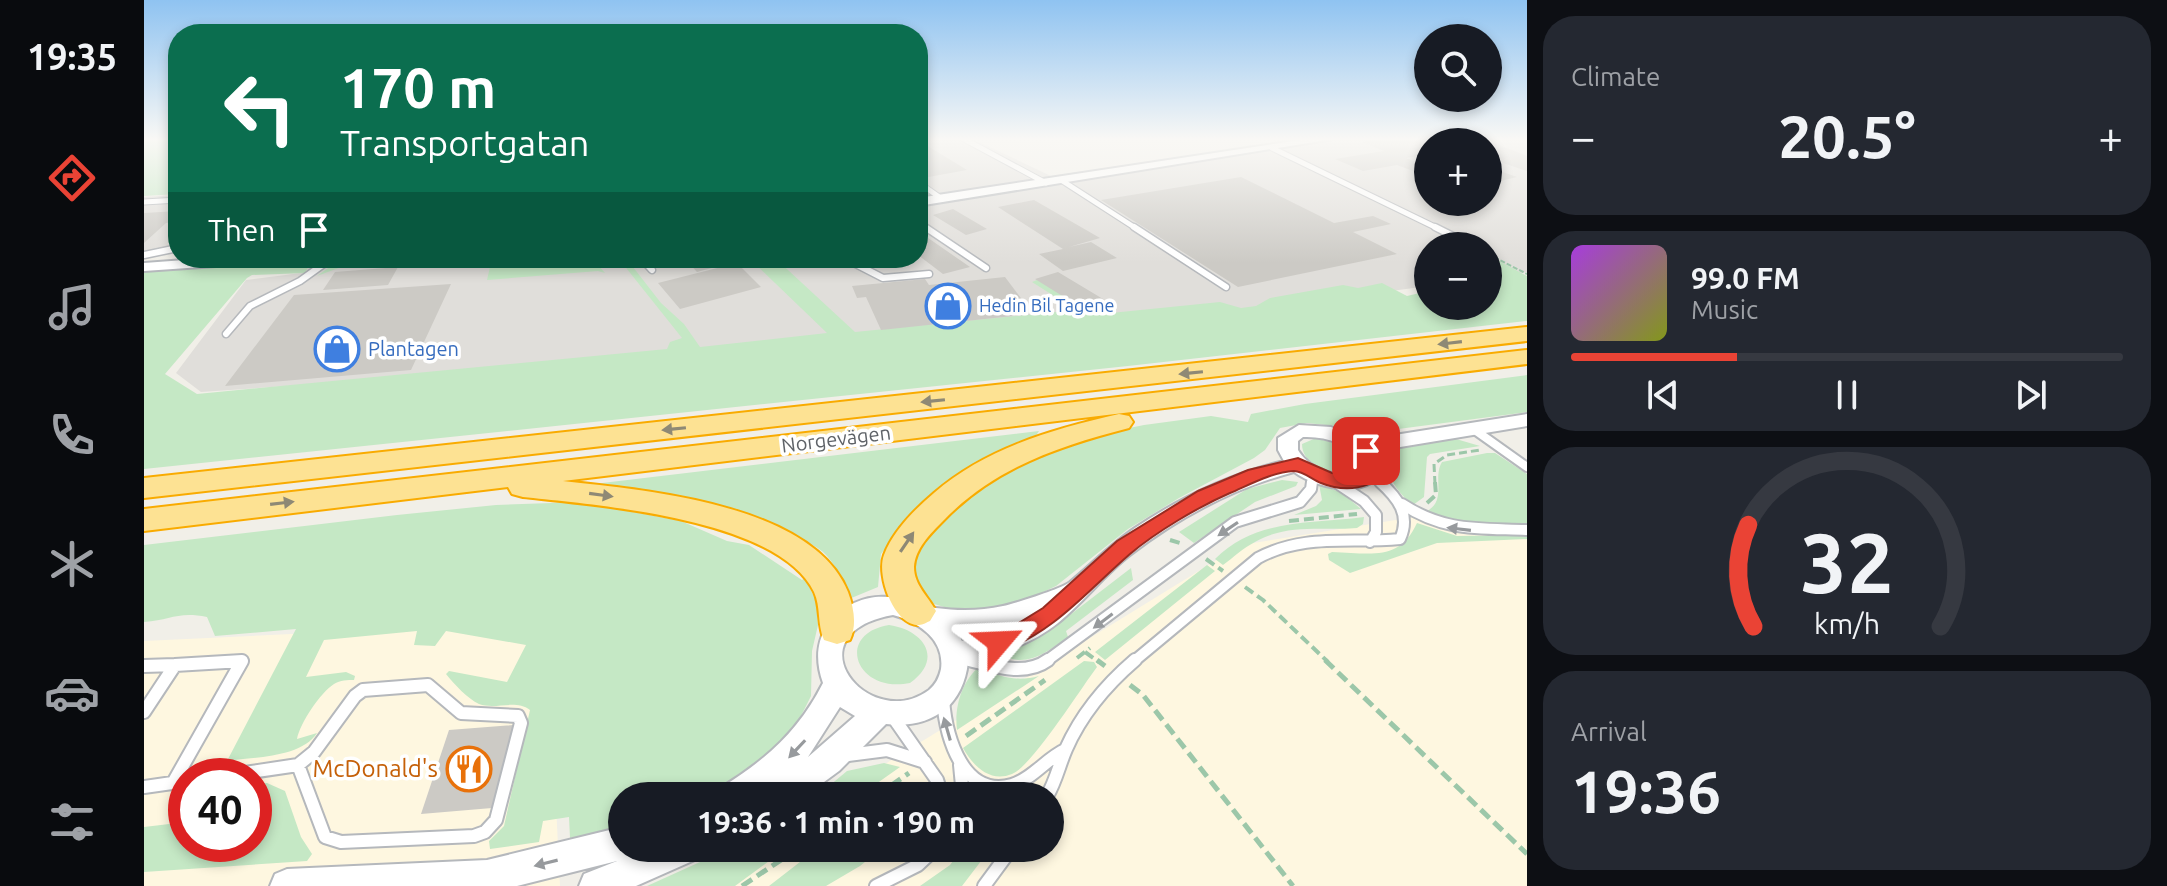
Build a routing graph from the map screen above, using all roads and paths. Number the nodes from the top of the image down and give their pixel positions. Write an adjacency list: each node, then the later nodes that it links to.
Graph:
1 (1041, 180): 5 (lane)
2 (1059, 180): 5 (street)
3 (1061, 180): 23 (lane)
4 (1338, 180): 12 (lane)
5 (1046, 183): 7 (street)
6 (928, 189): 7 (lane)
7 (942, 199): 9 (street)
8 (168, 201): 10 (lane)
9 (928, 201)
10 (144, 202)
11 (928, 230): 20 (lane)
12 (1445, 232)
13 (168, 250): 14 (lane)
14 (144, 255)
15 (1502, 261): 22 (path)
16 (168, 265): 17 (street)
17 (144, 267)
18 (318, 268): 24 (lane)
19 (864, 268): 21 (lane)
20 (986, 268)
21 (929, 274)
22 (1527, 274)
23 (1226, 287)
24 (226, 334)
25 (1527, 334): 35 (highway, Norgevägen, one-way to 35)
26 (1527, 357): 27 (highway, Norgevägen)
27 (1321, 383): 34 (highway, Norgevägen); 45 (highway, one-way to 27)
28 (1527, 420): 29 (street)
29 (1472, 428): 30 (street); 31 (lane)
30 (1360, 447): 32 (street); 33 (street)
31 (1527, 467)
32 (1314, 472): 33 (street); 41 (lane); 44 (street); 47 (lane, one-way to 47)
33 (1372, 474): 36 (lane)
34 (467, 482): 37 (highway, Norgevägen, one-way to 34); 46 (highway, one-way to 46)
35 (144, 488)
36 (1398, 502): 38 (lane, one-way to 36); 41 (lane)
37 (144, 520)
38 (1527, 530)
39 (1170, 540): 40 (path)
40 (1181, 542)
41 (1370, 542): 43 (lane)
42 (1206, 560): 43 (path)
43 (1233, 578): 55 (lane); 70 (path)
44 (1075, 590): 45 (street); 47 (street)
45 (924, 614): 46 (street); 47 (street)
46 (837, 629): 50 (street)
47 (955, 655): 51 (street)
48 (175, 665): 49 (lane); 53 (lane); 56 (lane)
49 (144, 666)
50 (837, 684): 54 (street); 62 (street, one-way to 62)
51 (943, 694): 54 (street); 60 (lane, one-way to 51)
52 (1143, 695): 80 (path)
53 (144, 712)
54 (884, 713): 57 (street); 58 (lane)
55 (1065, 750): 60 (lane); 66 (lane)
56 (192, 758)
57 (828, 761): 58 (lane); 63 (street)
58 (925, 762): 64 (lane)
59 (298, 765): 59 (lane); 61 (lane)
60 (960, 765): 65 (lane)
61 (272, 769)
62 (755, 782)
63 (799, 782)
64 (938, 782)
65 (962, 782)
66 (1056, 782)
67 (168, 784): 68 (lane)
68 (144, 787)
69 (608, 847): 75 (street, one-way to 75)
70 (1527, 854)
71 (653, 862): 76 (street)
72 (778, 862): 77 (path)
73 (921, 862): 78 (lane)
74 (1002, 862): 79 (lane)
75 (287, 886)
76 (596, 886)
77 (742, 886)
78 (876, 886)
79 (984, 886)
80 (1293, 886)

